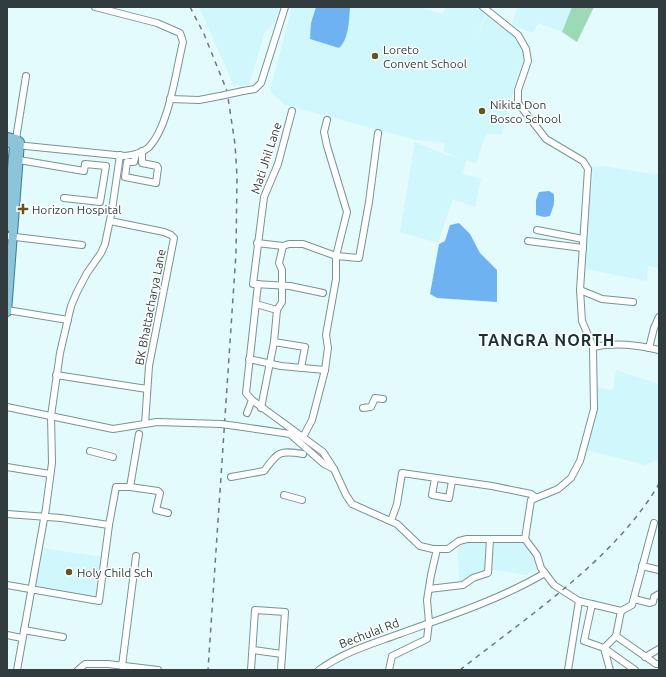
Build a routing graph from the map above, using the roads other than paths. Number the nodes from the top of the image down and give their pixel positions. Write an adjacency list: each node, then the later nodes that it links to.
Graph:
1 (95, 7): 4 (street)
2 (285, 7): 6 (street, bridge)
3 (483, 7): 23 (street)
4 (113, 9): 6 (street)
5 (26, 76): 11 (street)
6 (170, 99): 12 (street)
7 (292, 111): 25 (street, Mati Jhil Lane)
8 (327, 120): 29 (street)
9 (378, 133): 29 (street)
10 (7, 137): 11 (main road)
11 (14, 143): 14 (street); 15 (main road); 20 (main road)
12 (142, 151): 13 (street); 17 (street)
13 (136, 154): 14 (street); 16 (street)
14 (120, 155): 19 (street)
15 (19, 160): 18 (street); 22 (main road)
16 (134, 162): 17 (street); 17 (street)
17 (142, 163)
18 (64, 198)
19 (110, 221): 39 (street); 49 (street, BK Bhattacharya Lane)
20 (7, 227)
21 (537, 230): 23 (street)
22 (10, 236): 26 (street); 36 (main road)
23 (583, 239): 28 (street)
24 (528, 241): 28 (street)
25 (258, 243): 27 (street); 30 (street, Mati Jhil Lane)
26 (82, 245)
27 (284, 246): 29 (street); 31 (street)
28 (583, 248): 32 (street)
29 (336, 256): 47 (street)
30 (255, 284): 31 (street); 35 (street, Mati Jhil Lane)
31 (282, 286): 33 (street); 37 (street)
32 (580, 290): 34 (street); 41 (street)
33 (323, 293)
34 (633, 302)
35 (256, 304): 37 (street); 44 (street, Mati Jhil Lane)
36 (7, 310): 39 (street)
37 (278, 310): 40 (street)
38 (659, 317): 42 (street)
39 (68, 320): 48 (street)
40 (274, 342): 45 (street); 46 (street)
41 (593, 347): 42 (street); 71 (street)
42 (649, 348): 43 (street)
43 (659, 350)
44 (249, 359): 45 (street); 51 (street, Mati Jhil Lane)
45 (270, 364): 46 (street); 53 (street)
46 (301, 368): 47 (street)
47 (324, 370): 59 (street)
48 (56, 375): 49 (street); 56 (street)
49 (148, 389): 57 (street, BK Bhattacharya Lane)
50 (384, 399): 54 (street)
51 (252, 400): 53 (street); 55 (street)
52 (7, 407): 56 (street)
53 (261, 408): 59 (street)
54 (363, 408)
55 (248, 413)
56 (51, 416): 57 (street); 65 (street)
57 (145, 424): 64 (street, bridge)
58 (139, 434): 69 (street)
59 (303, 437): 64 (street)
60 (90, 451): 62 (street)
61 (303, 454): 66 (street)
62 (113, 457)
63 (7, 467): 65 (street)
64 (334, 469): 76 (street)
65 (50, 474): 75 (street)
66 (232, 476)
67 (435, 478): 68 (street); 68 (street); 76 (street)
68 (452, 481): 71 (street)
69 (130, 487): 73 (street); 78 (street)
70 (284, 495): 72 (street)
71 (534, 497): 82 (street)
72 (302, 500)
73 (168, 513)
74 (7, 514): 75 (street)
75 (44, 517): 78 (street); 89 (street)
76 (391, 521): 83 (street)
77 (654, 523): 79 (street)
78 (109, 525): 89 (street)
79 (652, 532): 80 (street); 85 (street)
80 (659, 534)
81 (490, 539): 82 (street); 83 (street); 90 (street)
82 (525, 539): 87 (street)
83 (437, 549): 90 (street)
84 (136, 556): 107 (street)
85 (642, 566): 86 (street); 92 (street)
86 (659, 570)
87 (545, 573): 93 (street); 96 (street, Bechulal Rd)
88 (7, 585): 89 (street)
89 (31, 589): 97 (street)
90 (429, 589): 96 (street)
91 (659, 594): 92 (street)
92 (634, 599): 95 (street)
93 (579, 601): 94 (street); 116 (street)
94 (592, 604): 95 (street); 102 (street)
95 (621, 610): 99 (street)
96 (430, 622): 114 (street, Bechulal Rd); 115 (street)
97 (24, 630): 100 (street); 101 (street)
98 (7, 635): 101 (street)
99 (616, 636): 102 (street); 106 (street)
100 (63, 637)
101 (22, 638): 109 (street)
102 (604, 648): 117 (street); 118 (street)
103 (659, 649): 106 (street)
104 (252, 650): 105 (street); 105 (street); 112 (street)
105 (282, 654): 113 (street)
106 (646, 657): 108 (street)
107 (122, 666): 110 (street); 111 (street)
108 (656, 666)
109 (17, 670)
110 (78, 670)
111 (158, 670)
112 (252, 670)
113 (281, 670)
114 (319, 670)
115 (389, 670)
116 (568, 670)
117 (610, 670)
118 (635, 670)

